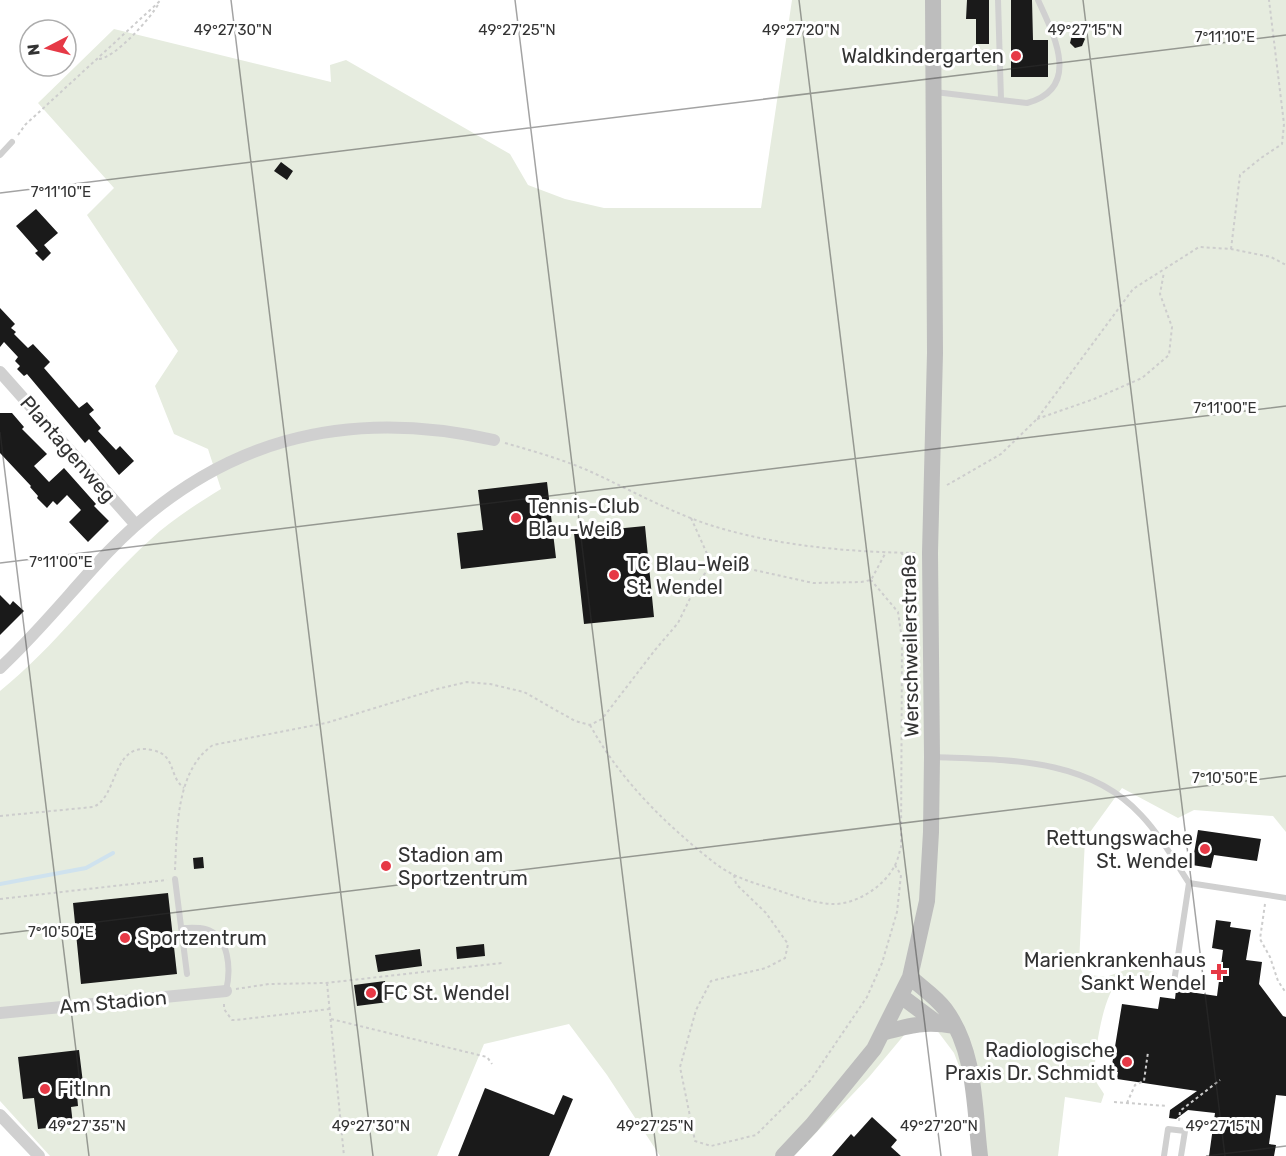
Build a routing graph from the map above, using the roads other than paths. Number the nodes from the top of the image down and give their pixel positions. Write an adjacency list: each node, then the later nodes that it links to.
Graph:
1 (933, 0): 4 (main road, Werschweilerstraße)
2 (998, 0): 5 (lane)
3 (1038, 0): 5 (lane)
4 (934, 92): 5 (lane); 12 (main road, Werschweilerstraße)
5 (1001, 99)
6 (12, 142): 7 (lane)
7 (0, 155)
8 (0, 372): 10 (street, Plantagenweg)
9 (494, 440): 10 (street)
10 (136, 525): 11 (street)
11 (1, 666)
12 (932, 757): 14 (lane); 18 (main road, Werschweilerstraße)
13 (175, 879): 16 (lane)
14 (1188, 883): 15 (lane); 19 (lane)
15 (1286, 898)
16 (181, 928): 17 (lane); 20 (lane)
17 (187, 974)
18 (910, 977): 21 (main road, Werschweilerstraße); 24 (main road)
19 (1172, 986)
20 (226, 991): 22 (street, Am Stadion)
21 (901, 996): 23 (main road); 25 (main road, Werschweilerstraße)
22 (0, 1013)
23 (937, 1023): 24 (main road); 25 (main road)
24 (955, 1026): 29 (main road)
25 (882, 1033): 28 (main road, Werschweilerstraße)
26 (0, 1115): 27 (street)
27 (39, 1156)
28 (783, 1156)
29 (980, 1156)
30 (1164, 1156): 31 (lane)
31 (1181, 1156)

